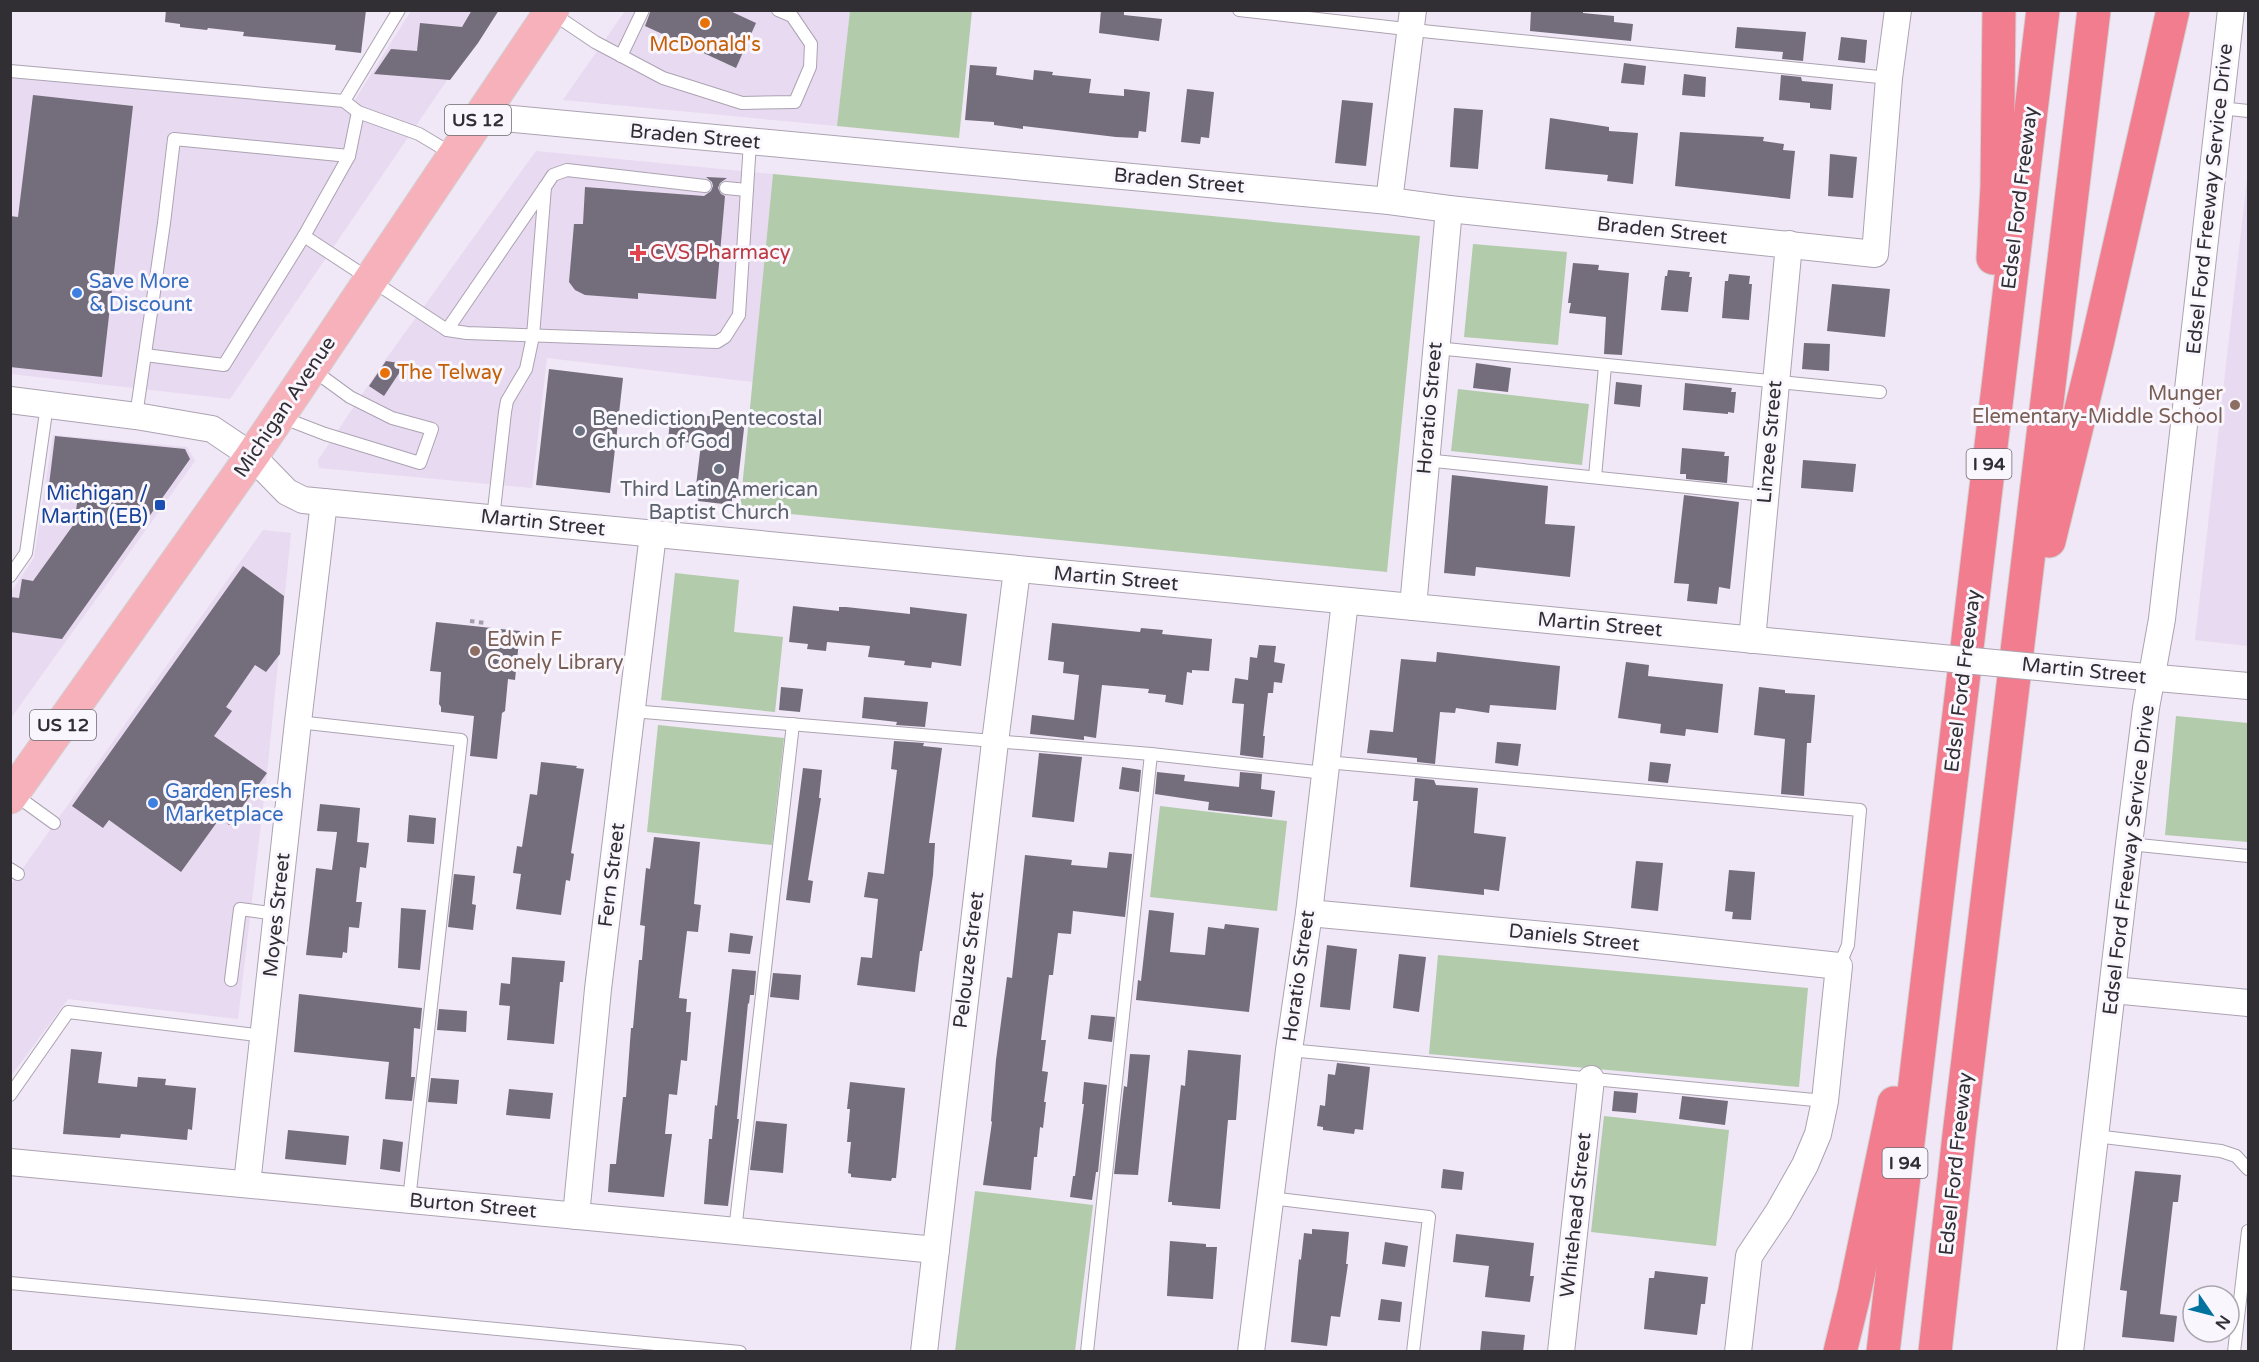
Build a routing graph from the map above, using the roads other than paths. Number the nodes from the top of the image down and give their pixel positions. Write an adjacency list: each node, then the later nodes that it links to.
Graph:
1 (399, 10): 16 (lane)
2 (643, 10): 13 (lane)
3 (778, 10): 13 (lane)
4 (1239, 10): 12 (lane)
5 (1898, 10): 15 (street)
6 (1999, 10): 53 (highway)
7 (2043, 10): 53 (highway, Edsel Ford Freeway / I 94)
8 (2094, 10): 57 (highway, Edsel Ford Freeway / I 94)
9 (2173, 10): 57 (highway)
10 (2231, 10): 17 (street, Edsel Ford Freeway Service Drive)
11 (551, 11): 13 (lane); 20 (main road, Michigan Avenue / US 12)
12 (1412, 20): 15 (lane); 28 (street)
13 (621, 56)
14 (10, 71): 16 (lane)
15 (1889, 78): 31 (street, Braden Street)
16 (344, 101): 19 (lane)
17 (2220, 108): 18 (lane); 59 (street, Edsel Ford Freeway Service Drive)
18 (2248, 111)
19 (358, 112): 22 (lane); 23 (lane)
20 (481, 116): 21 (street, Braden Street); 23 (main road, Michigan Avenue / US 12)
21 (750, 142): 27 (lane); 28 (street, Braden Street)
22 (349, 156): 30 (lane); 36 (lane)
23 (455, 156): 32 (main road, Michigan Avenue / US 12)
24 (705, 186): 25 (lane)
25 (545, 187): 33 (lane); 34 (lane)
26 (726, 188): 27 (lane)
27 (747, 190): 34 (lane)
28 (1389, 201): 29 (street, Braden Street)
29 (1449, 209): 31 (street, Braden Street); 35 (street, Horatio Street)
30 (304, 236): 32 (lane); 36 (lane)
31 (1789, 244): 39 (street, Linzee Street)
32 (371, 280): 33 (lane); 38 (main road, Michigan Avenue / US 12)
33 (447, 330): 34 (lane)
34 (533, 336): 50 (lane)
35 (1436, 348): 37 (lane); 46 (street, Horatio Street)
36 (145, 355): 43 (lane)
37 (1605, 366): 39 (lane); 47 (lane)
38 (312, 368): 44 (main road, Michigan Avenue / US 12); 44 (lane)
39 (1775, 383): 40 (lane); 48 (street, Linzee Street)
40 (1880, 392)
41 (10, 400): 42 (street, Martin Street)
42 (47, 405): 43 (street, Martin Street); 54 (lane)
43 (136, 416): 45 (street, Martin Street)
44 (279, 416): 45 (main road, Michigan Avenue / US 12)
45 (252, 456): 49 (street, Martin Street); 67 (main road, Michigan Avenue / US 12)
46 (1425, 460): 47 (lane); 56 (street, Horatio Street)
47 (1595, 477): 48 (lane)
48 (1765, 495): 58 (street, Linzee Street)
49 (324, 502): 50 (street, Martin Street); 62 (street, Moyes Street)
50 (493, 519): 51 (street, Martin Street)
51 (653, 534): 52 (street, Martin Street); 61 (street, Fern Street)
52 (1017, 570): 55 (street, Martin Street); 64 (street, Pelouze Street)
53 (1976, 572): 74 (highway, Edsel Ford Freeway / I 94)
54 (10, 576)
55 (1345, 601): 56 (street, Martin Street); 66 (street, Horatio Street)
56 (1413, 607): 58 (street, Martin Street)
57 (2022, 622): 92 (highway, Edsel Ford Freeway / I 94)
58 (1752, 640): 59 (street, Martin Street, bridge)
59 (2151, 678): 60 (street, Martin Street); 69 (street, Edsel Ford Freeway Service Drive)
60 (2248, 686)
61 (632, 711): 63 (lane); 89 (street, Fern Street)
62 (297, 722): 72 (street, Moyes Street); 88 (lane)
63 (793, 724): 64 (lane); 90 (lane)
64 (994, 742): 65 (lane); 93 (street, Pelouze Street)
65 (1151, 754): 66 (lane); 97 (lane)
66 (1326, 767): 71 (street, Horatio Street); 73 (lane)
67 (12, 795): 68 (lane)
68 (54, 823)
69 (2129, 844): 70 (lane); 76 (street, Edsel Ford Freeway Service Drive)
70 (2248, 856)
71 (1309, 913): 73 (street, Daniels Street); 79 (street, Horatio Street)
72 (277, 914): 75 (lane); 78 (street, Moyes Street)
73 (1839, 966): 82 (street)
74 (1928, 974): 102 (highway); 103 (highway, Edsel Ford Freeway / I 94)
75 (231, 980)
76 (2113, 990): 77 (street); 83 (street, Edsel Ford Freeway Service Drive)
77 (2248, 1003)
78 (264, 1036): 81 (lane); 86 (street, Moyes Street)
79 (1289, 1050): 80 (lane); 87 (street, Horatio Street)
80 (1591, 1079): 82 (lane); 100 (street, Whitehead Street)
81 (10, 1095)
82 (1825, 1101): 101 (street)
83 (2095, 1136): 85 (lane); 106 (street, Edsel Ford Freeway Service Drive)
84 (10, 1161): 86 (street, Burton Street)
85 (2248, 1168)
86 (248, 1184): 88 (street, Burton Street)
87 (1270, 1198): 98 (street, Horatio Street); 99 (lane)
88 (410, 1200): 89 (street, Burton Street)
89 (576, 1216): 90 (street, Burton Street)
90 (735, 1231): 93 (street, Burton Street)
91 (2248, 1231): 107 (lane)
92 (1949, 1232): 104 (highway, Edsel Ford Freeway / I 94); 105 (highway)
93 (936, 1250): 96 (street, Pelouze Street)
94 (10, 1283): 95 (lane)
95 (740, 1352)
96 (924, 1352)
97 (1087, 1352)
98 (1251, 1352)
99 (1413, 1352)
100 (1561, 1352)
101 (1738, 1352)
102 (1840, 1352)
103 (1883, 1352)
104 (1935, 1352)
105 (1957, 1352)
106 (2070, 1352)
107 (2234, 1352)

